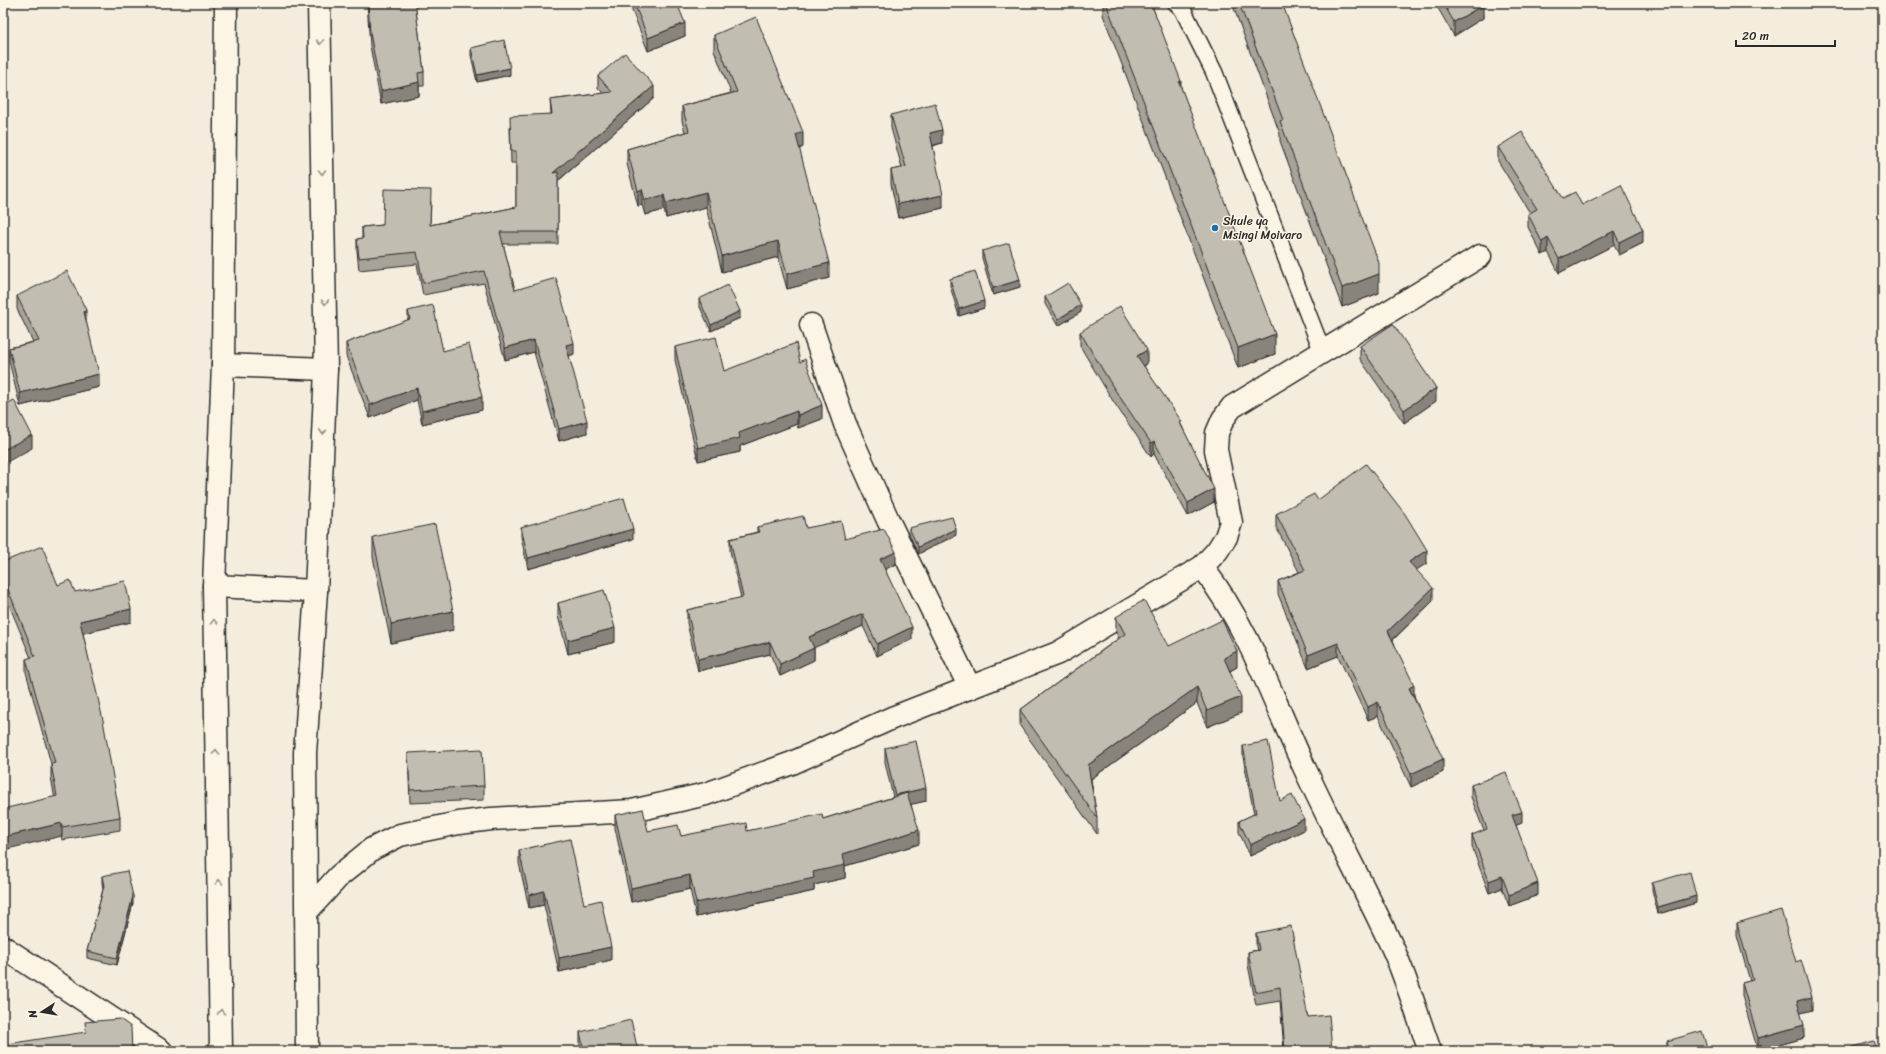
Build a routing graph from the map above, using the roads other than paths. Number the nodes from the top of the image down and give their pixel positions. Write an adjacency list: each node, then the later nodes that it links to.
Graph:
1 (226, 3): 7 (main road)
2 (319, 3): 8 (main road, one-way to 8)
3 (1176, 3): 6 (lane)
4 (1480, 256): 6 (main road)
5 (811, 325): 12 (main road)
6 (1323, 352): 9 (main road)
7 (223, 364): 8 (main road); 10 (main road)
8 (326, 370): 11 (main road, one-way to 11)
9 (1202, 567): 12 (main road); 18 (main road)
10 (214, 586): 11 (main road); 16 (main road, one-way to 10)
11 (316, 591): 13 (main road)
12 (970, 688): 13 (main road)
13 (308, 911): 17 (main road)
14 (3, 947): 15 (main road)
15 (161, 1051)
16 (221, 1051)
17 (307, 1051)
18 (1430, 1051)

